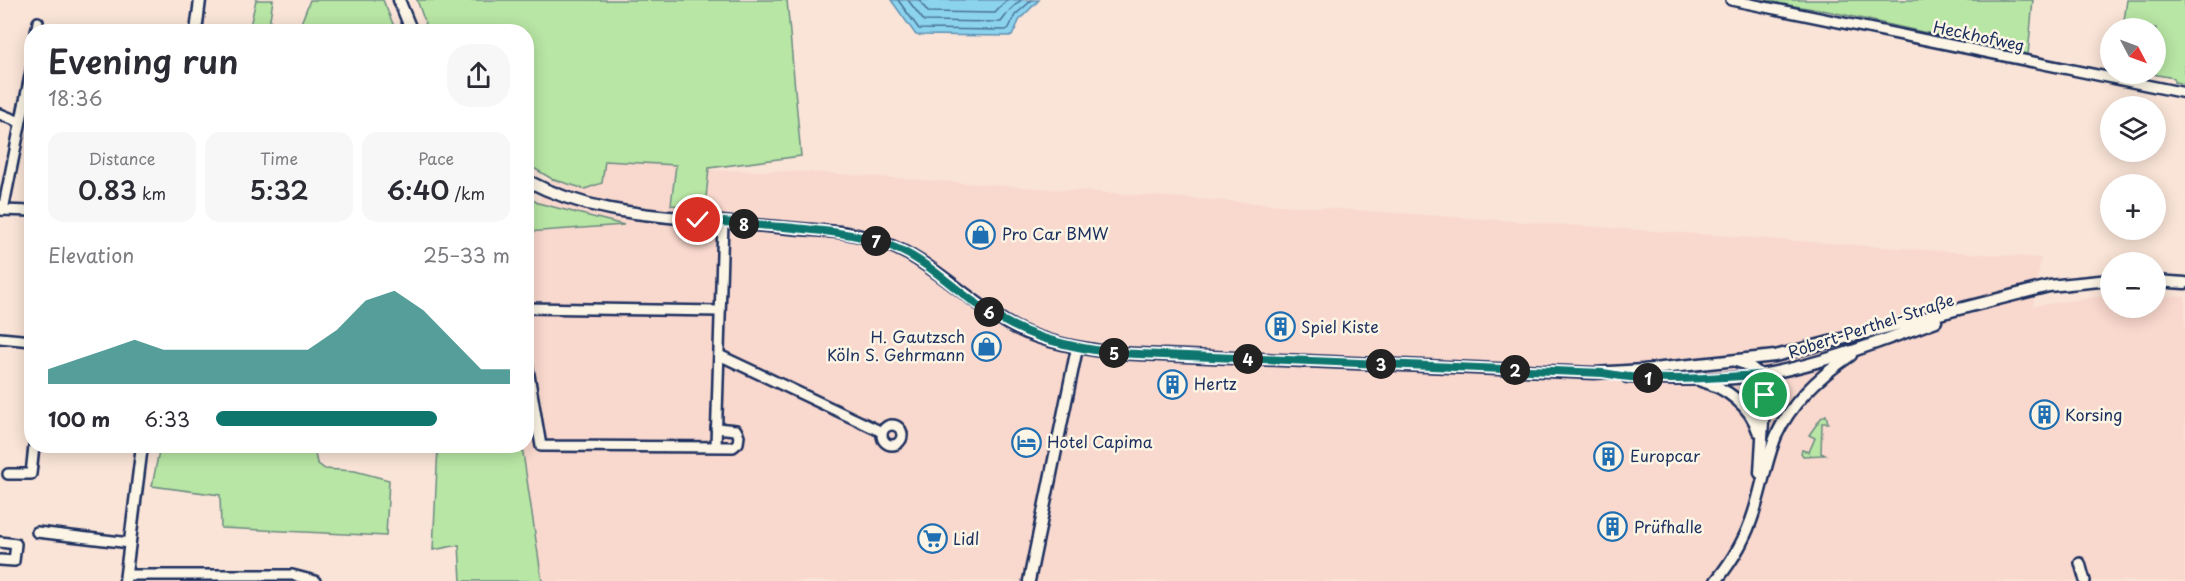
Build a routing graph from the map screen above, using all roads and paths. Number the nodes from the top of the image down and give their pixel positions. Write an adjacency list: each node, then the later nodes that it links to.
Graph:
1 (200, 0): 4 (street)
2 (401, 0): 5 (street)
3 (1731, 0): 6 (street, Heckhofweg)
4 (197, 24)
5 (409, 24)
6 (2185, 93)
7 (24, 103): 9 (street)
8 (0, 114): 9 (street)
9 (20, 122): 11 (street)
10 (534, 184): 13 (street, Robert-Perthel-Straße)
11 (2, 210): 12 (street)
12 (24, 211)
13 (723, 222): 19 (street); 22 (street, Robert-Perthel-Straße)
14 (2100, 281): 17 (street, Robert-Perthel-Straße)
15 (2166, 282): 16 (street)
16 (2185, 283)
17 (2003, 297): 23 (street, Robert-Perthel-Straße); 25 (street, Robert-Perthel-Straße)
18 (534, 308): 19 (street)
19 (720, 310): 24 (street)
20 (0, 338): 21 (street)
21 (24, 340)
22 (1077, 348): 27 (street, Robert-Perthel-Straße); 47 (street)
23 (1861, 348): 28 (street, Robert-Perthel-Straße); 39 (street)
24 (719, 355): 31 (street); 33 (street)
25 (1774, 356): 26 (street, Robert-Perthel-Straße); 28 (street)
26 (1734, 360): 27 (street, Robert-Perthel-Straße); 28 (street)
27 (1603, 373): 29 (street, Robert-Perthel-Straße)
28 (1759, 375): 29 (street, Robert-Perthel-Straße); 32 (street); 34 (street)
29 (1695, 379): 32 (street)
30 (534, 404): 35 (street)
31 (716, 428): 35 (street); 35 (street)
32 (1758, 431): 34 (street)
33 (882, 432)
34 (1761, 444): 39 (street)
35 (716, 445)
36 (33, 453): 38 (street)
37 (141, 453): 42 (street)
38 (8, 474)
39 (1759, 488): 48 (street)
40 (37, 532): 42 (street)
41 (0, 542): 43 (street)
42 (130, 543): 45 (street)
43 (0, 560)
44 (2080, 563): 49 (street)
45 (126, 578): 46 (street)
46 (315, 581)
47 (1029, 581)
48 (1716, 581)
49 (2085, 581)

